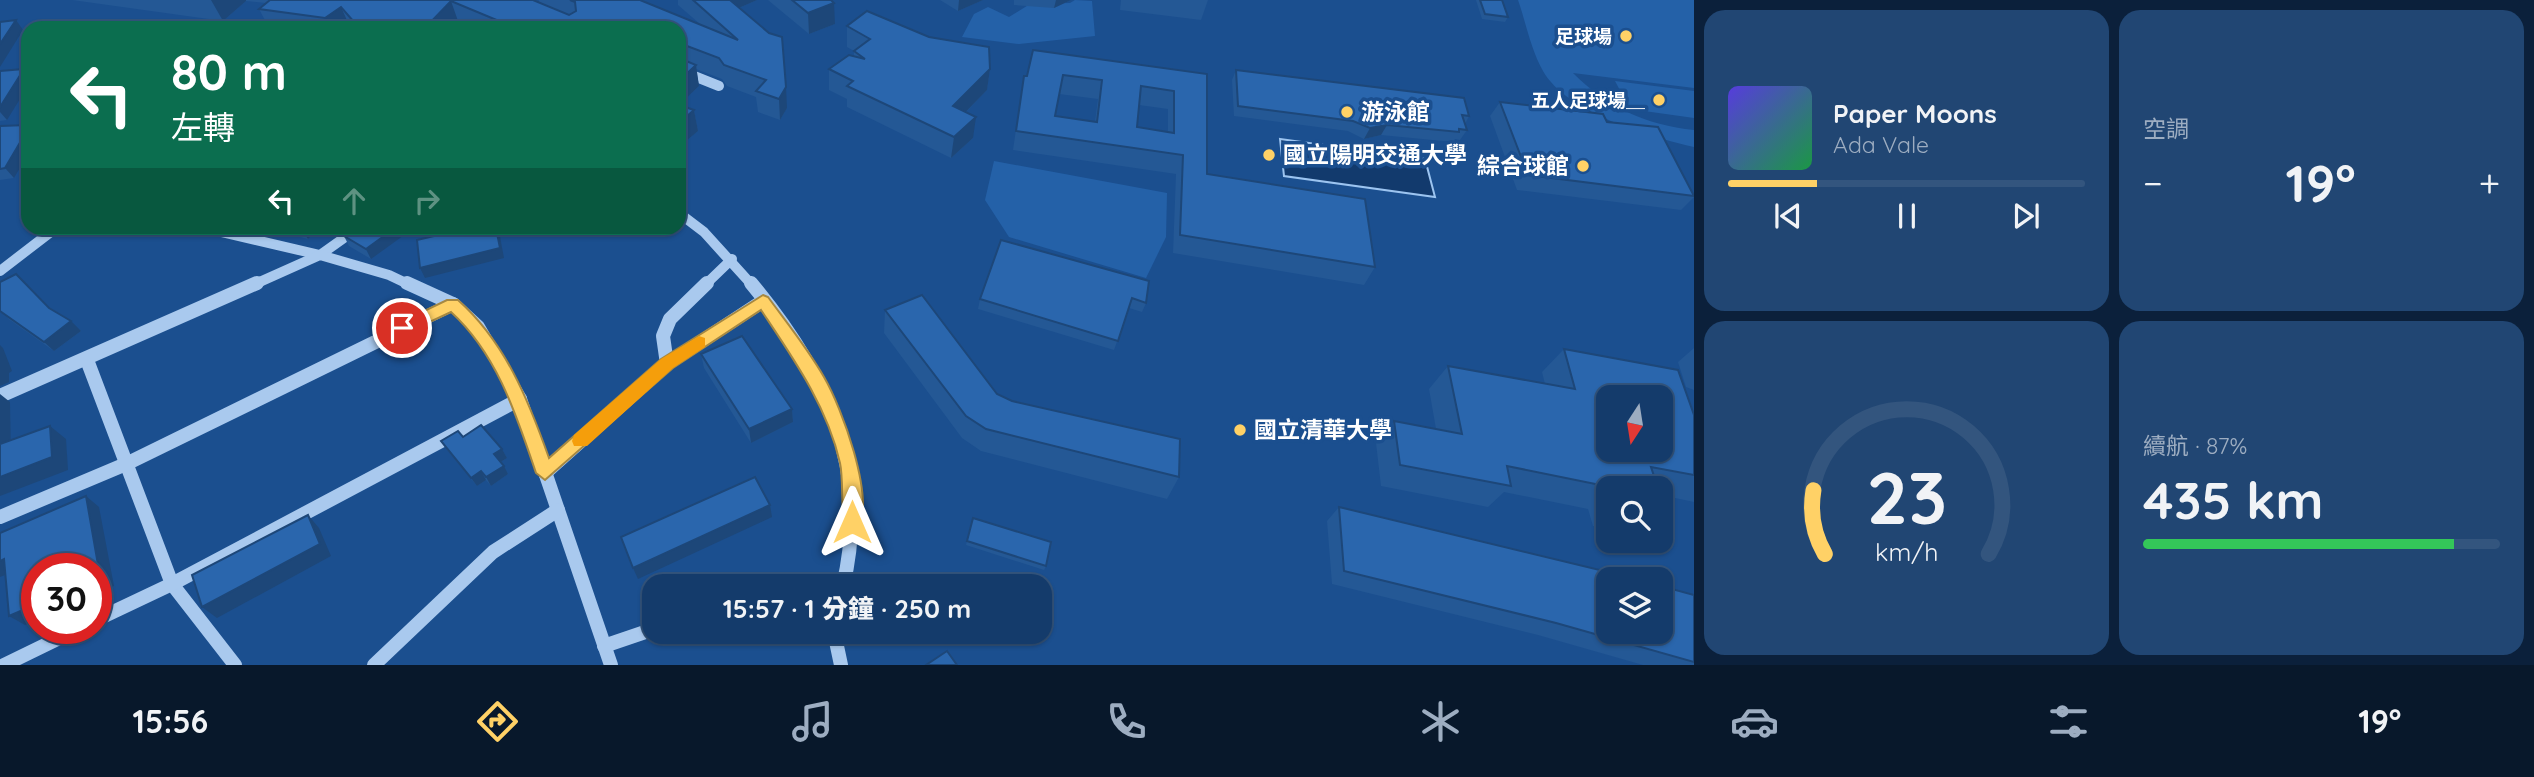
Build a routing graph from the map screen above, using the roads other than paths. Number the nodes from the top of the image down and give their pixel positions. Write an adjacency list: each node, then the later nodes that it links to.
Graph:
1 (686, 73): 2 (street)
2 (719, 86)
3 (686, 219): 8 (street)
4 (47, 235): 9 (street)
5 (234, 235): 7 (street)
6 (348, 235): 7 (street)
7 (320, 255): 11 (street); 12 (street)
8 (732, 259): 10 (street); 13 (street)
9 (0, 271)
10 (763, 301): 13 (street); 20 (street)
11 (453, 304): 15 (street); 16 (street)
12 (87, 360): 14 (street); 16 (street)
13 (667, 363): 17 (street)
14 (0, 396)
15 (520, 399): 17 (street); 21 (street)
16 (126, 464): 19 (street); 21 (street)
17 (545, 473): 18 (street)
18 (558, 510): 26 (street); 29 (street)
19 (0, 517)
20 (846, 574)
21 (172, 584): 22 (street); 28 (street)
22 (112, 612)
23 (642, 633): 26 (street)
24 (47, 644): 27 (street)
25 (837, 644): 31 (street)
26 (604, 646): 30 (street)
27 (4, 665)
28 (235, 665)
29 (374, 665)
30 (611, 665)
31 (841, 665)

